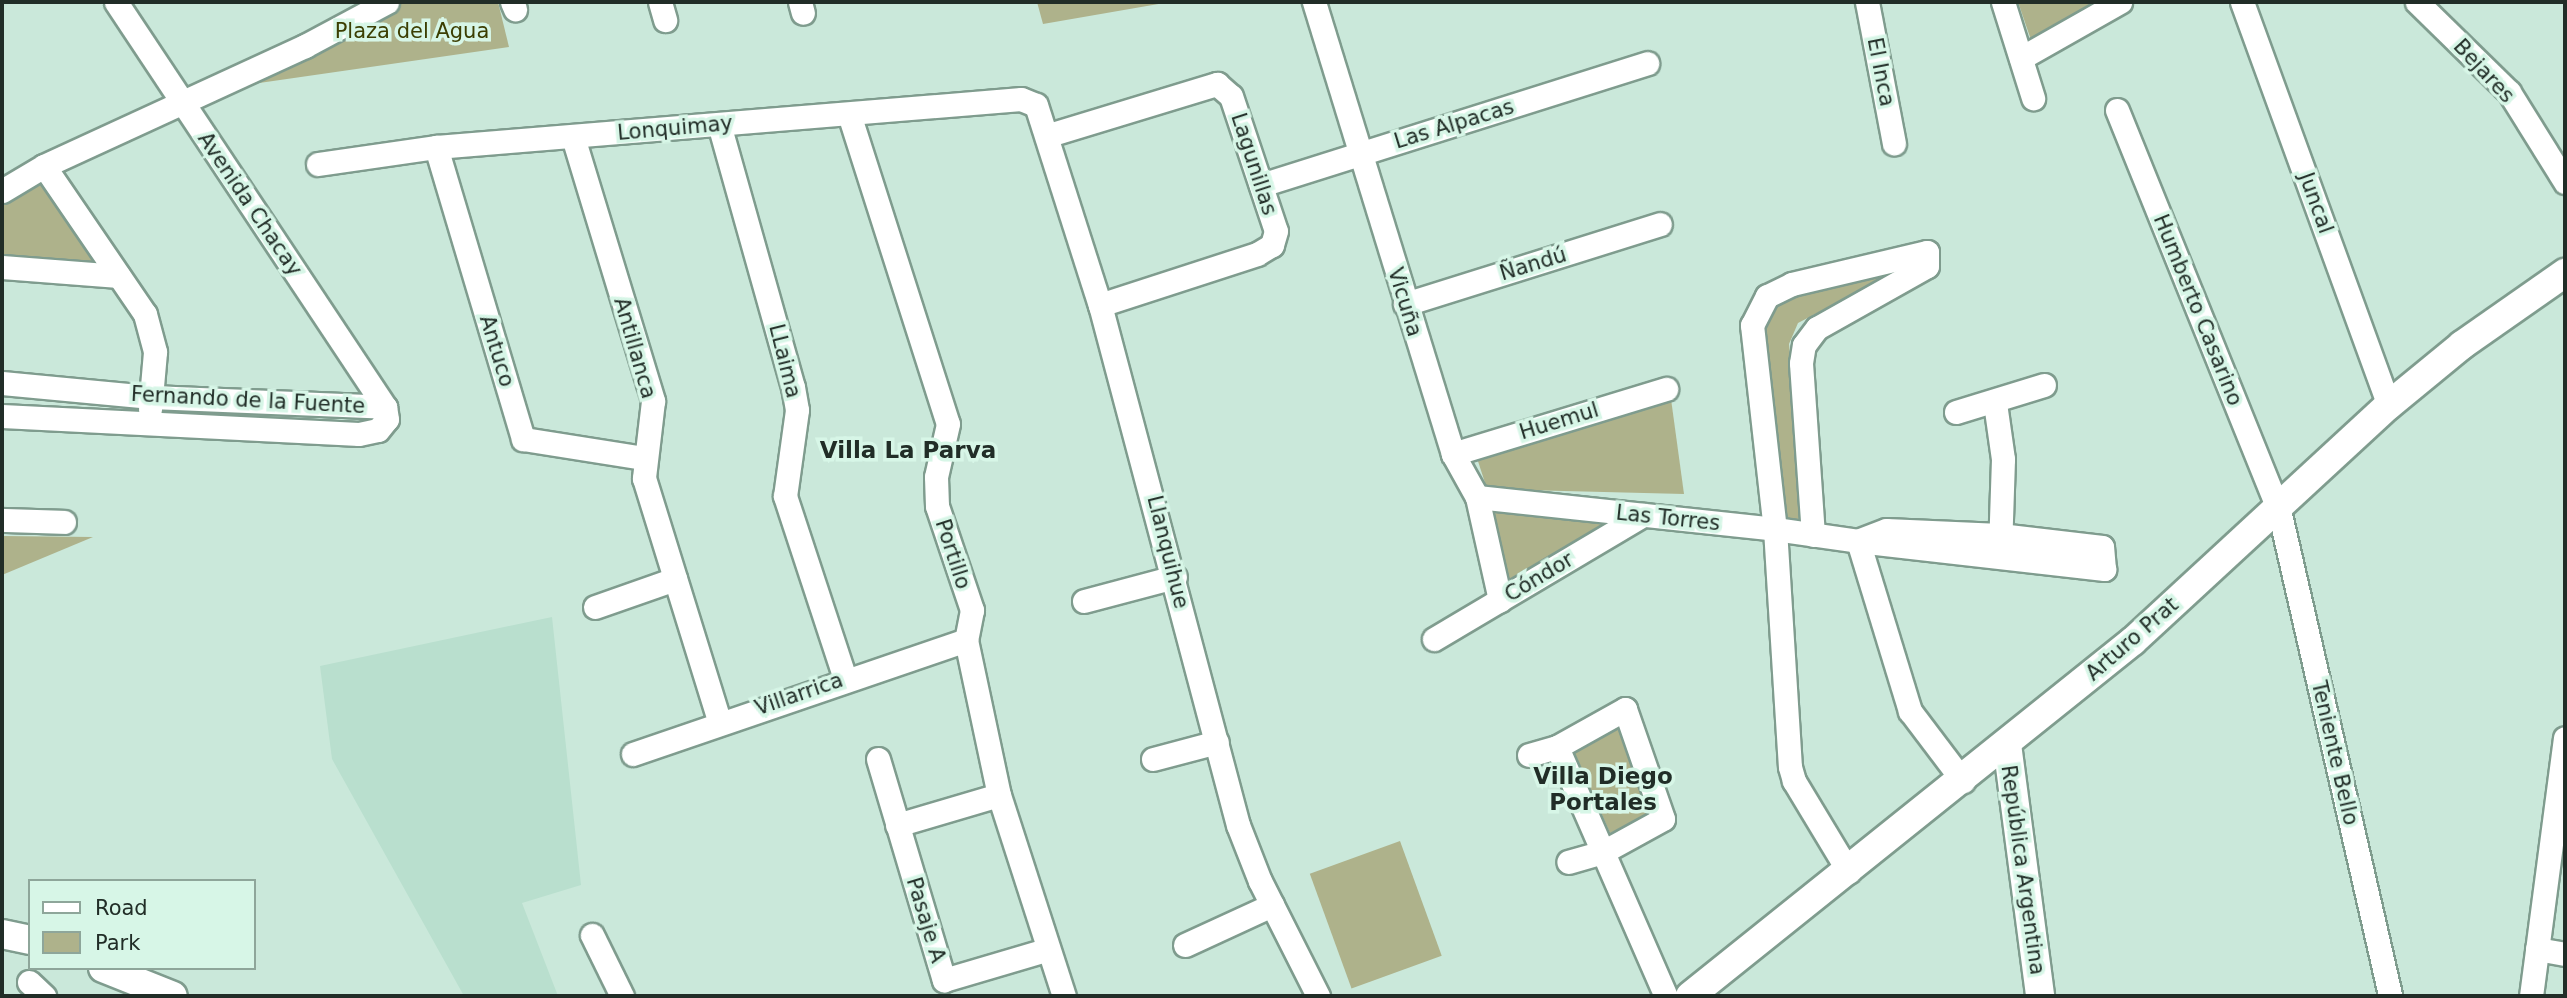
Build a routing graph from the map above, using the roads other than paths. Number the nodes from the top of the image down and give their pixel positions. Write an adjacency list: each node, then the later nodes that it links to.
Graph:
1 (116, 2): 12 (street, Avenida Chacay)
2 (387, 2): 12 (street)
3 (1315, 2): 21 (street, Vicuña)
4 (1867, 2): 19 (street, El Inca)
5 (2003, 2): 9 (street)
6 (2120, 2): 9 (street)
7 (2242, 2): 38 (street, Juncal)
8 (2417, 2): 24 (street, Bejares)
9 (2021, 58): 11 (street)
10 (1647, 63): 21 (street, Las Alpacas)
11 (2033, 98)
12 (181, 100): 23 (street); 39 (street, Avenida Chacay)
13 (1032, 102): 15 (street, Lonquimay); 17 (street, Llanquihue)
14 (2118, 110): 46 (street, Humberto Casarino)
15 (849, 114): 16 (street, Lonquimay); 61 (street, Portillo)
16 (719, 124): 18 (street, Lonquimay); 62 (street, LLaima)
17 (1049, 135): 25 (street, Lagunillas); 31 (street, Llanquihue)
18 (573, 137): 20 (street, Lonquimay); 44 (street, Antillanca)
19 (1894, 143)
20 (436, 147): 22 (street, Lonquimay); 44 (street, Antuco)
21 (1359, 153): 25 (street, Las Alpacas); 32 (street, Vicuña)
22 (318, 164)
23 (44, 166): 26 (street); 30 (street)
24 (2565, 182)
25 (1261, 185): 31 (street, Lagunillas)
26 (2, 191)
27 (1660, 224): 32 (street, Ñandú)
28 (2, 267): 30 (street)
29 (2565, 273): 38 (main road, Arturo Prat)
30 (119, 276): 36 (street)
31 (1100, 304): 55 (street, Llanquihue)
32 (1405, 304): 43 (street, Vicuña)
33 (2, 383): 36 (street, Fernando de la Fuente)
34 (2044, 385): 37 (street)
35 (1666, 388): 43 (street, Huemul)
36 (151, 397): 39 (street, Fernando de la Fuente); 42 (street)
37 (1995, 403): 40 (street); 53 (street)
38 (2389, 405): 46 (main road, Arturo Prat)
39 (385, 407): 42 (street, Fernando de la Fuente)
40 (1956, 412)
41 (2, 416): 42 (street, Fernando de la Fuente)
42 (147, 425)
43 (1453, 454): 45 (street, Vicuña)
44 (643, 458): 56 (street, Antillanca)
45 (1477, 498): 47 (street, Las Torres); 57 (street, Vicuña)
46 (2279, 510): 66 (main road, Arturo Prat); 95 (street, Teniente Bello)
47 (1643, 515): 50 (street, Las Torres); 57 (street, Cóndor)
48 (2, 520): 49 (street)
49 (64, 522)
50 (1775, 528): 51 (street, Las Torres); 51 (street); 78 (street)
51 (1813, 535): 52 (street, Las Torres)
52 (1858, 541): 53 (street, Las Torres); 72 (street)
53 (2000, 546): 54 (street, Las Torres)
54 (2103, 558)
55 (1175, 577): 58 (street); 65 (street, Llanquihue)
56 (675, 579): 59 (street); 63 (street, Antillanca)
57 (1500, 600): 60 (street, Cóndor)
58 (1084, 601)
59 (595, 607)
60 (1434, 639)
61 (966, 640): 62 (street, Villarrica); 73 (street, Portillo)
62 (845, 678): 63 (street, Villarrica)
63 (719, 721): 68 (street, Villarrica)
64 (2565, 738): 74 (street)
65 (1217, 742): 71 (street); 79 (street, Llanquihue)
66 (2007, 744): 72 (main road, Arturo Prat); 94 (main road, República Argentina)
67 (1557, 747): 69 (street); 76 (street); 76 (street)
68 (633, 754)
69 (1528, 755)
70 (878, 759): 75 (street, Pasaje A)
71 (1153, 759)
72 (1963, 781): 78 (main road, Arturo Prat)
73 (999, 796): 75 (street); 84 (street, Portillo)
74 (2561, 813): 85 (street)
75 (897, 825): 84 (street, Pasaje A)
76 (1603, 852): 77 (street); 92 (street)
77 (1568, 862)
78 (1849, 872): 93 (main road, Arturo Prat)
79 (1272, 905): 83 (street); 91 (street, Llanquihue)
80 (2, 934): 82 (main road)
81 (592, 935): 89 (street)
82 (28, 940)
83 (1185, 944)
84 (1046, 950): 90 (street, Portillo)
85 (2537, 950): 86 (street); 96 (street)
86 (2565, 954)
87 (108, 970): 88 (main road)
88 (173, 996)
89 (622, 996)
90 (1064, 996)
91 (1318, 996)
92 (1665, 996)
93 (1690, 996)
94 (2040, 996)
95 (2390, 996)
96 (2531, 996)

